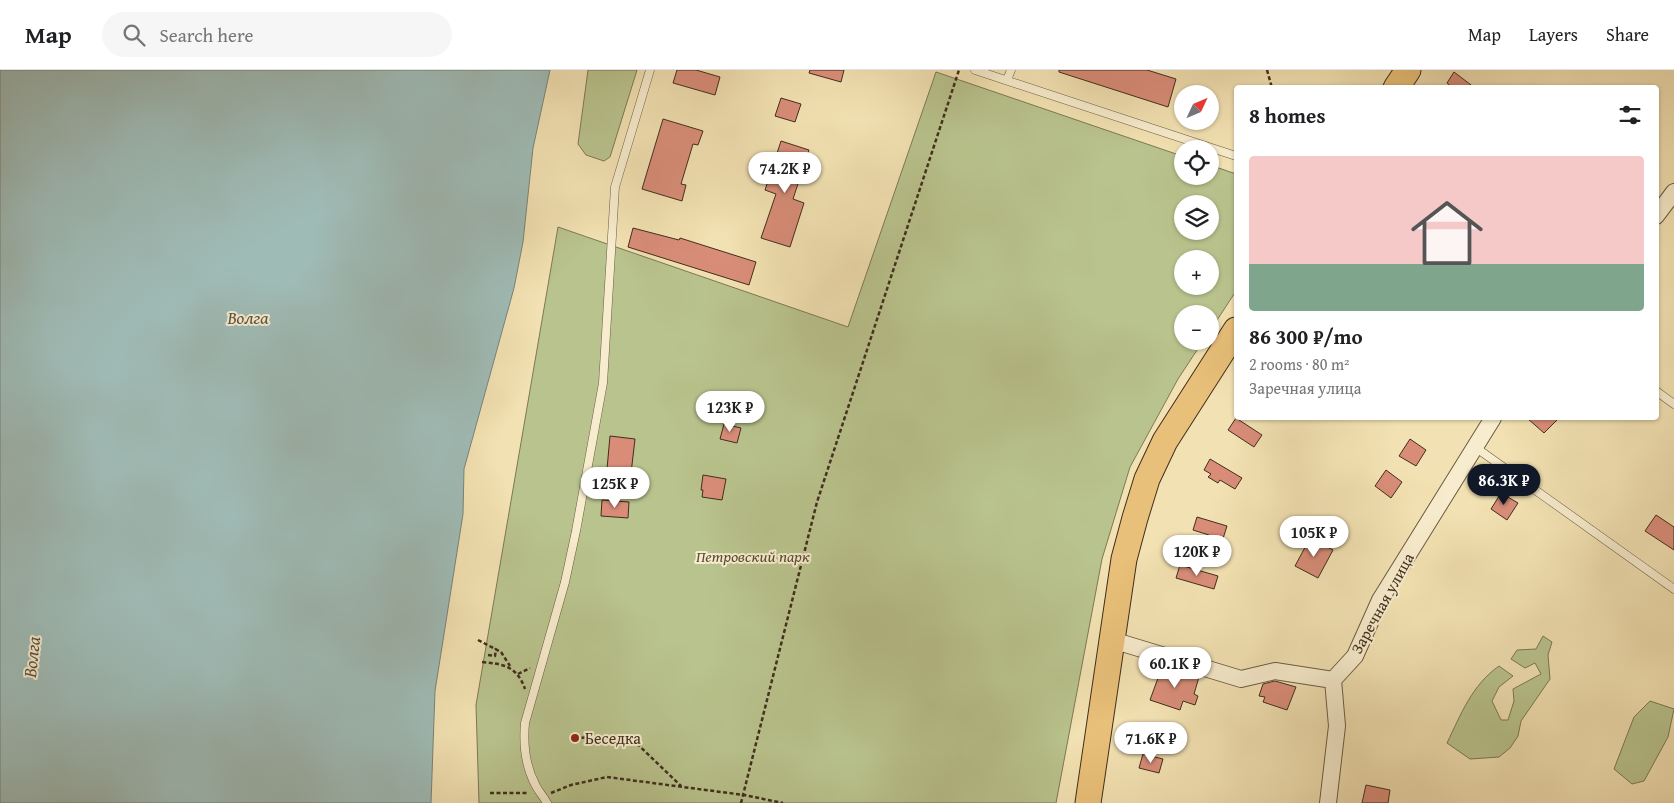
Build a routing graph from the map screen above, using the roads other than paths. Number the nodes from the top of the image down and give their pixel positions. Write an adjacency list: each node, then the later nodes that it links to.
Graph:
1 (650, 70): 18 (lane)
2 (975, 70): 5 (lane)
3 (1011, 70): 5 (lane)
4 (1408, 70): 6 (main road)
5 (1007, 80): 7 (lane)
6 (1398, 85)
7 (1234, 155)
8 (1672, 200): 9 (street)
9 (1659, 213)
10 (1234, 333): 16 (main road)
11 (1659, 393): 12 (lane)
12 (1674, 404)
13 (1492, 420): 14 (street, Заречная улица)
14 (1475, 447): 15 (lane); 17 (street, Заречная улица)
15 (1674, 589)
16 (1112, 640): 17 (street); 19 (main road)
17 (1333, 680): 20 (street)
18 (547, 803)
19 (1088, 803)
20 (1328, 803)

